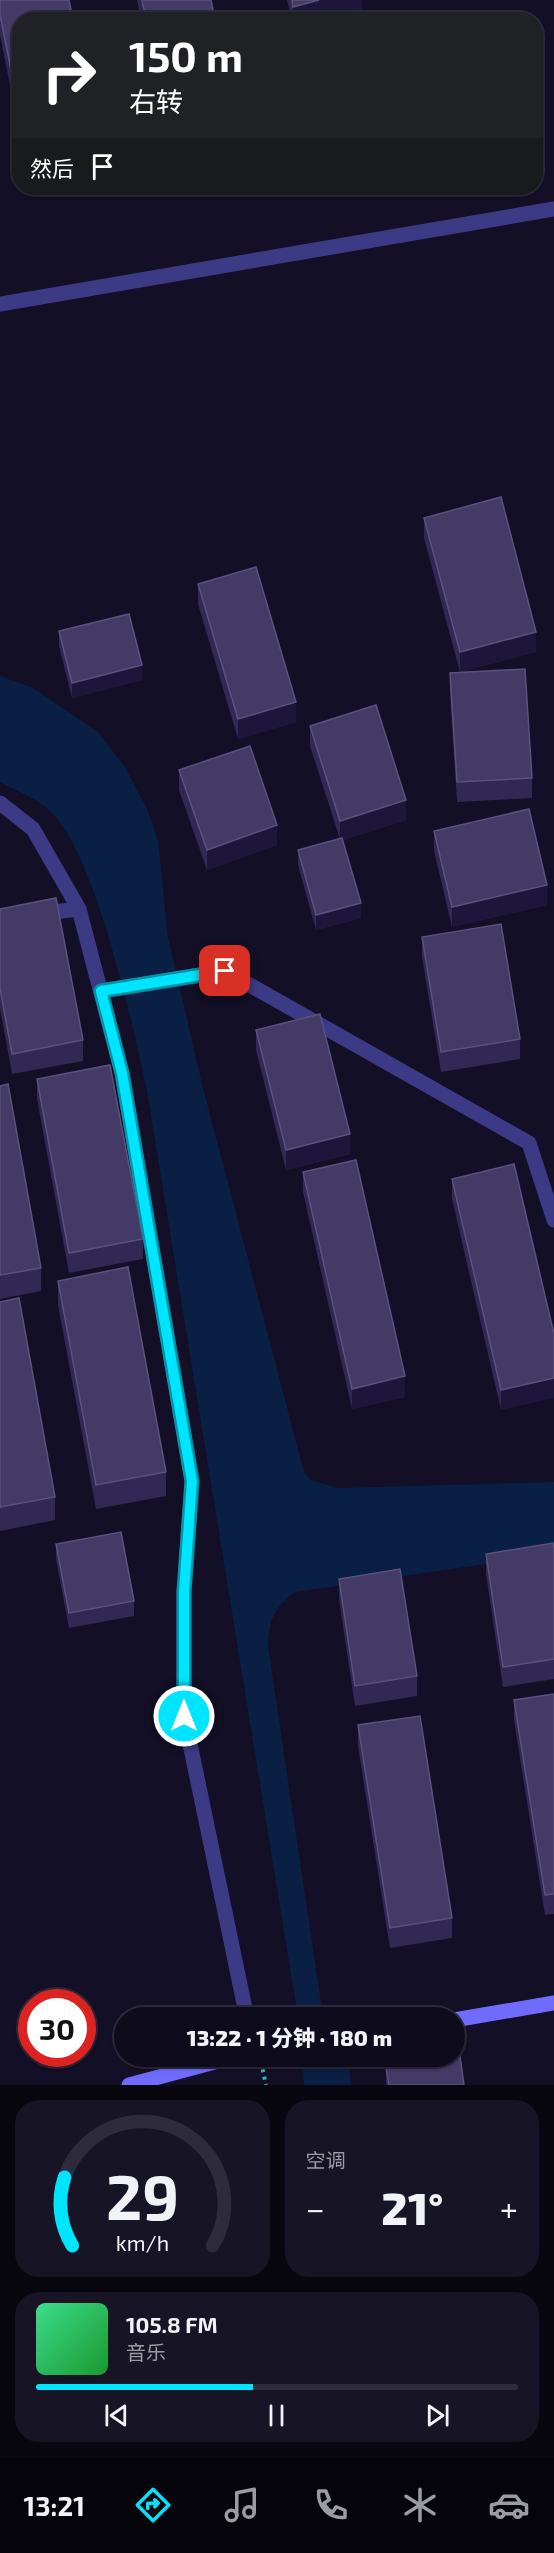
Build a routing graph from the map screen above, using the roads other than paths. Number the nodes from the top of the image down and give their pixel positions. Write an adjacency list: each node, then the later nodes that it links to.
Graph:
1 (554, 209): 2 (street)
2 (0, 304)
3 (0, 803): 4 (street)
4 (79, 909): 5 (street); 6 (street)
5 (0, 918)
6 (108, 990): 7 (street); 9 (street)
7 (554, 1220)
8 (554, 2003): 10 (street)
9 (245, 2007)
10 (465, 2018)
11 (196, 2067): 12 (street)
12 (129, 2085)

